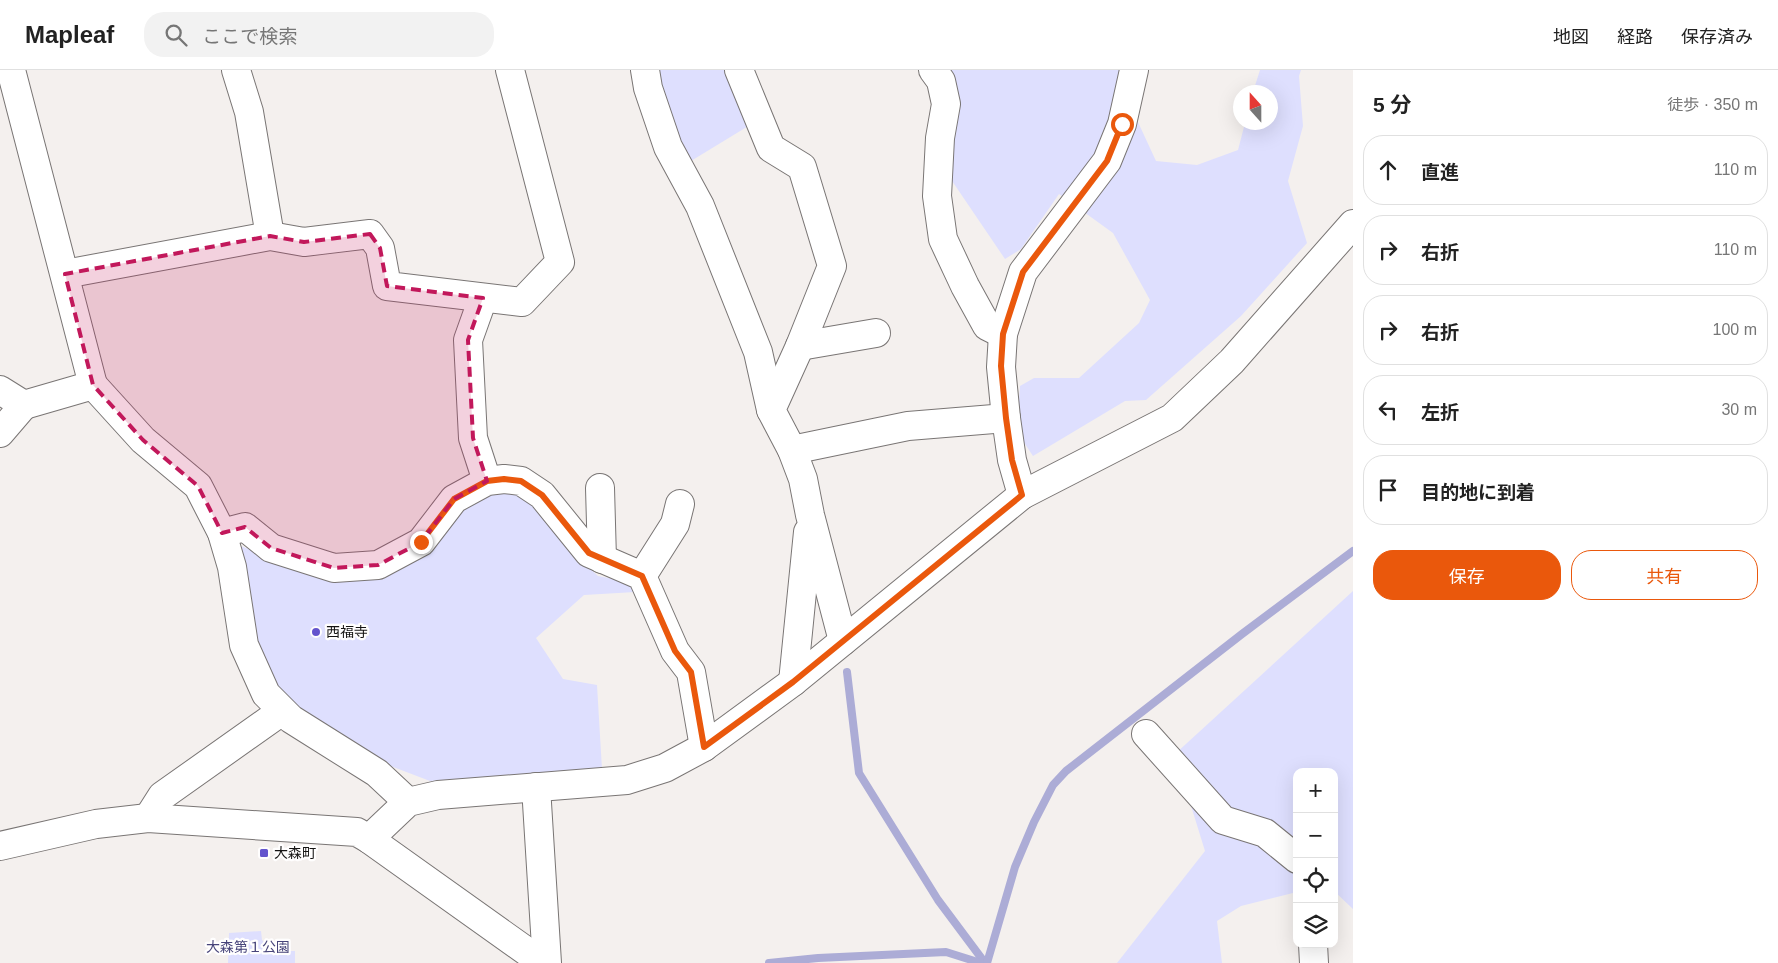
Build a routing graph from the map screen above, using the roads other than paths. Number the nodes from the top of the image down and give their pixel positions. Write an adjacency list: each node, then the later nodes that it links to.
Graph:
1 (11, 70): 10 (street)
2 (236, 70): 9 (street)
3 (510, 70): 11 (street)
4 (645, 70): 18 (street)
5 (739, 70): 14 (street)
6 (933, 70): 13 (street)
7 (1134, 70): 13 (street)
8 (1353, 224): 24 (street)
9 (270, 236): 10 (street); 11 (street)
10 (65, 274): 15 (street)
11 (483, 298): 22 (street)
12 (876, 333): 14 (street)
13 (1003, 334): 19 (street)
14 (800, 346): 18 (street)
15 (94, 385): 17 (street); 27 (street)
16 (0, 390): 17 (street)
17 (24, 405): 20 (street)
18 (771, 410): 21 (street)
19 (1006, 418): 21 (street); 24 (street)
20 (0, 433)
21 (792, 450): 26 (street)
22 (487, 481): 27 (street); 28 (street)
23 (600, 488): 28 (street)
24 (1022, 495): 30 (street)
25 (680, 504): 29 (street)
26 (810, 515): 30 (street); 31 (street)
27 (222, 533): 32 (street)
28 (602, 559): 29 (street)
29 (642, 576): 34 (street)
30 (843, 641): 31 (street)
31 (793, 682): 34 (street)
32 (282, 711): 36 (street); 37 (street)
33 (1146, 734): 40 (street)
34 (704, 747): 35 (street)
35 (536, 787): 36 (street); 42 (street)
36 (408, 802): 38 (street)
37 (148, 818): 38 (street); 39 (street)
38 (369, 838): 42 (street)
39 (0, 846)
40 (1295, 858)
41 (1313, 948): 43 (street)
42 (545, 963)
43 (1314, 963)

